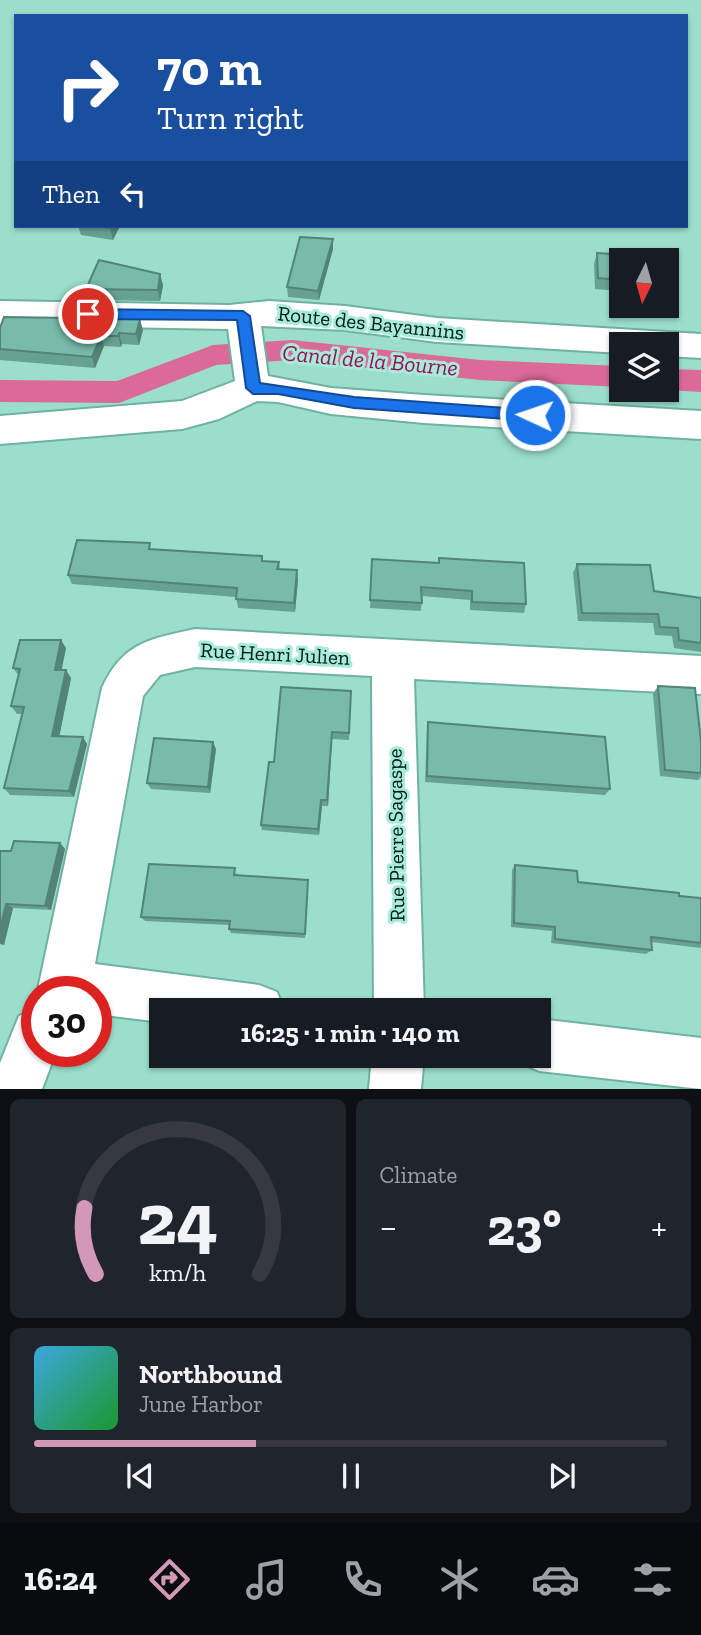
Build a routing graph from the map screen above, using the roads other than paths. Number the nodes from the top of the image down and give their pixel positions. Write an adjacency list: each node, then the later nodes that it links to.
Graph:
1 (0, 313): 2 (street, Route des Bayannins)
2 (244, 323): 3 (street, Route des Bayannins); 4 (street)
3 (701, 346)
4 (253, 381): 5 (street); 6 (street)
5 (701, 425)
6 (0, 430)
7 (393, 660): 8 (street, Rue Henri Julien); 9 (street, Rue Henri Julien); 12 (street, Rue Pierre Sagaspe)
8 (701, 675)
9 (66, 976)
10 (112, 993): 11 (street)
11 (153, 998)
12 (399, 998)
13 (551, 1046): 14 (street)
14 (701, 1064)
15 (24, 1067): 17 (street)
16 (397, 1068): 18 (street)
17 (16, 1089)
18 (395, 1089)

